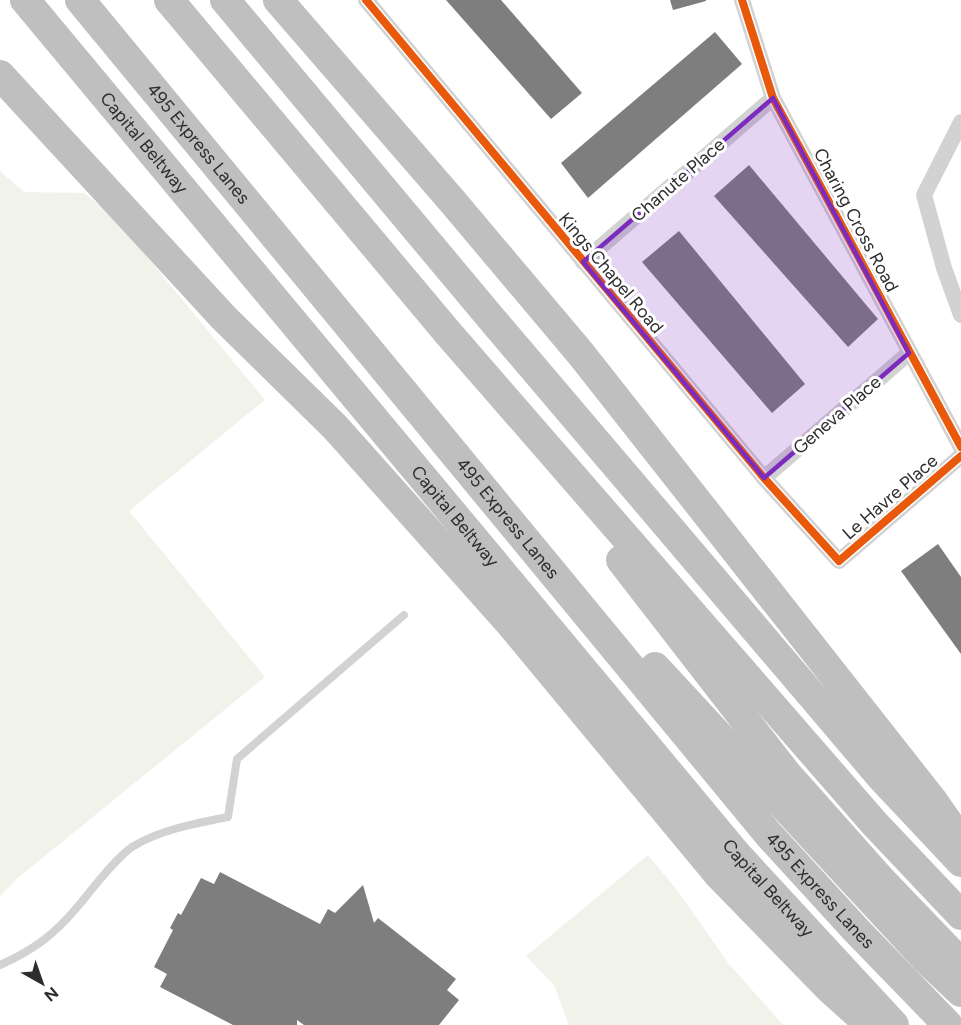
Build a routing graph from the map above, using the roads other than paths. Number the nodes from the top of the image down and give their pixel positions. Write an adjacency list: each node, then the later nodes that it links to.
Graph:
1 (14, 0): 8 (highway, Capital Beltway)
2 (80, 0): 16 (highway, 495 Express Lanes)
3 (169, 0): 14 (highway)
4 (225, 0): 23 (highway)
5 (278, 0): 22 (highway)
6 (366, 0): 12 (street, Kings Chapel Road)
7 (742, 0): 10 (street, Charing Cross Road)
8 (32, 9): 29 (highway, Capital Beltway)
9 (0, 75): 28 (highway)
10 (773, 98): 12 (street, Chanute Place); 15 (street, Charing Cross Road)
11 (961, 122): 13 (street)
12 (583, 262): 19 (street, Kings Chapel Road)
13 (961, 315)
14 (448, 333): 24 (highway); 25 (highway)
15 (909, 352): 17 (street, Charing Cross Road); 19 (street, Geneva Place)
16 (448, 445): 27 (highway); 30 (highway, 495 Express Lanes)
17 (961, 447)
18 (961, 456): 20 (street, Le Havre Place)
19 (764, 478): 20 (street, Kings Chapel Road)
20 (838, 561)
21 (404, 615): 26 (lane)
22 (961, 842)
23 (961, 862)
24 (961, 915)
25 (961, 963)
26 (0, 965)
27 (961, 992)
28 (870, 1025)
29 (894, 1025)
30 (948, 1025)

